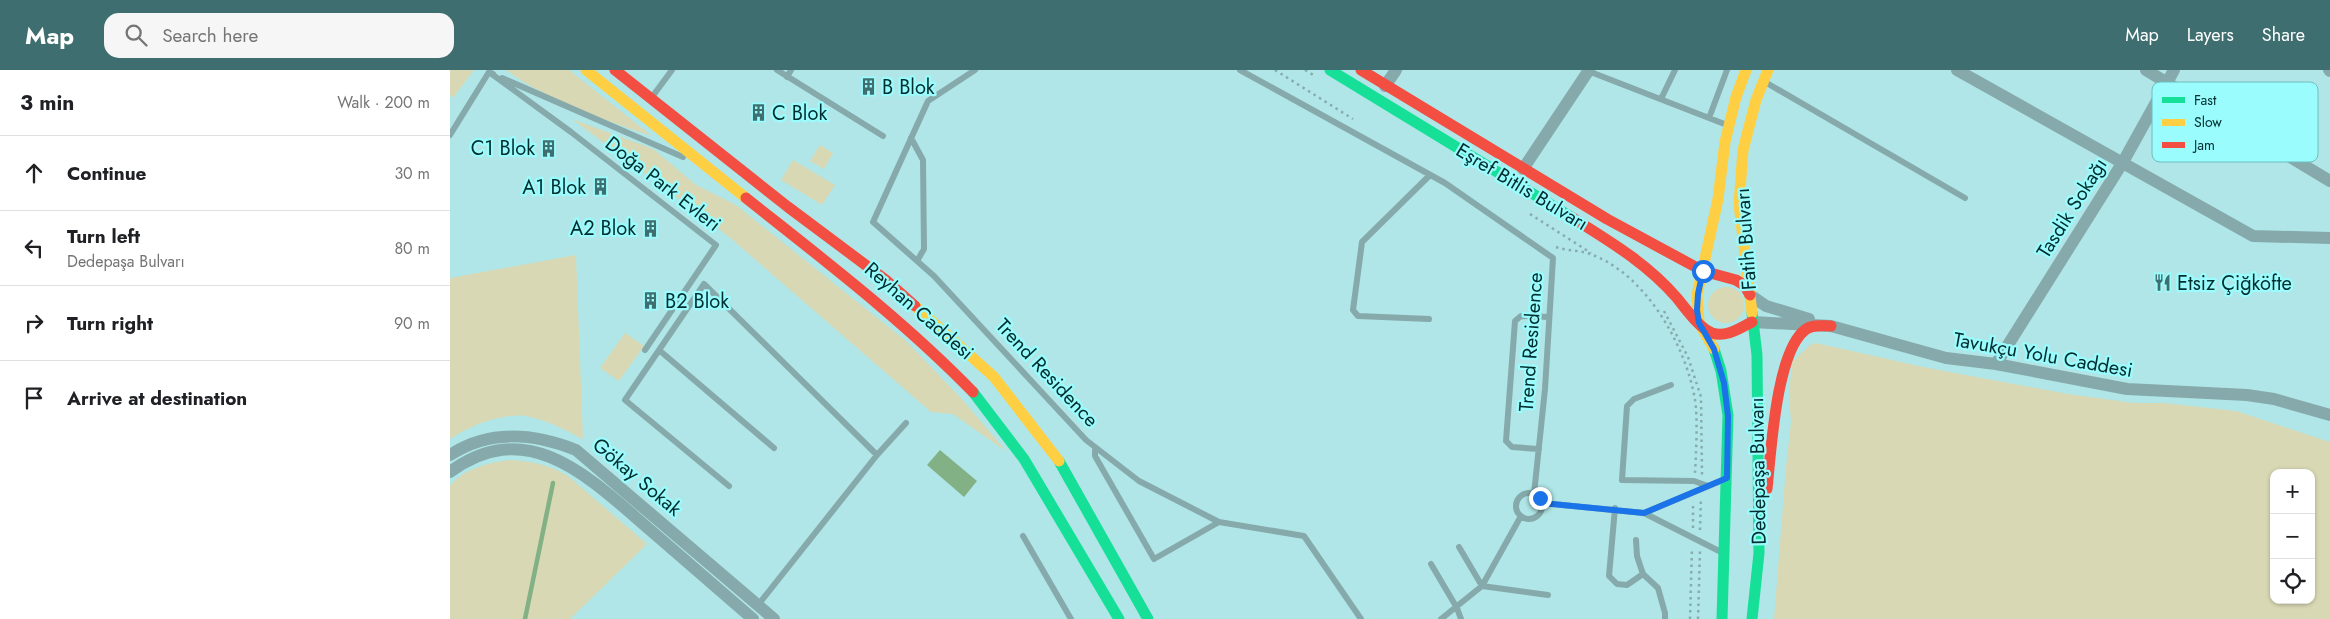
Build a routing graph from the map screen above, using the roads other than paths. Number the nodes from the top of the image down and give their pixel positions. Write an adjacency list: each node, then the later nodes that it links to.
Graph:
1 (586, 70): 27 (main road, Reyhan Caddesi)
2 (616, 70): 24 (main road, Reyhan Caddesi)
3 (672, 70): 24 (lane)
4 (777, 70): 20 (lane)
5 (792, 70): 20 (lane)
6 (975, 70): 33 (lane, Trend Residence)
7 (1240, 70): 38 (lane, Trend Residence)
8 (1330, 70): 48 (main road, Eşref Bitlis Bulvarı)
9 (1361, 70): 23 (main road, Eşref Bitlis Bulvarı)
10 (1396, 70): 23 (street)
11 (1588, 70): 25 (lane); 37 (street)
12 (1675, 70): 25 (lane)
13 (1727, 70): 28 (lane)
14 (1746, 70): 29 (main road, Fatih Bulvarı)
15 (1957, 70): 34 (street)
16 (2146, 70): 21 (street)
17 (2174, 70): 22 (street, Tasdik Sokağı)
18 (490, 72): 31 (lane); 36 (lane, Doğa Park Evleri); 50 (lane, Doğa Park Evleri)
19 (1766, 76): 30 (main road, Fatih Bulvarı); 40 (lane)
20 (787, 77): 32 (lane)
21 (2165, 82)
22 (2168, 82)
23 (1385, 86): 37 (main road, Eşref Bitlis Bulvarı)
24 (650, 99): 27 (main road); 86 (main road, Reyhan Caddesi)
25 (1661, 99): 28 (lane)
26 (2152, 110): 34 (street, Tasdik Sokağı)
27 (639, 113): 36 (main road, Reyhan Caddesi)
28 (1709, 118): 29 (lane)
29 (1729, 126): 30 (lane); 43 (main road, Fatih Bulvarı)
30 (1748, 133): 44 (main road, Fatih Bulvarı)
31 (450, 135)
32 (883, 136)
33 (911, 138): 42 (lane); 42 (lane, Trend Residence)
34 (2123, 162): 41 (street); 52 (street, Tasdik Sokağı)
35 (2298, 162): 39 (street)
36 (705, 166): 85 (main road, Reyhan Caddesi)
37 (1523, 168): 43 (main road, Eşref Bitlis Bulvarı)
38 (1430, 175): 45 (lane, Trend Residence); 46 (lane)
39 (2330, 181)
40 (1965, 198)
41 (2330, 238)
42 (917, 261): 56 (lane, Trend Residence)
43 (1703, 271): 44 (main road); 48 (main road)
44 (1750, 294): 47 (main road, Fatih Bulvarı); 49 (street)
45 (1549, 317): 58 (lane, Trend Residence); 58 (lane)
46 (1428, 319)
47 (1752, 322): 48 (main road); 49 (street, Tavukçu Yolu Caddesi); 75 (main road, Dedepaşa Bulvarı)
48 (1699, 323): 62 (main road, Dedepaşa Bulvarı)
49 (1830, 326): 52 (street, Tavukçu Yolu Caddesi); 75 (main road)
50 (645, 350)
51 (659, 350): 57 (lane); 60 (lane); 63 (lane)
52 (1996, 364): 54 (street, Tavukçu Yolu Caddesi)
53 (1671, 385): 64 (lane)
54 (2330, 415)
55 (906, 423): 60 (lane)
56 (1095, 447): 70 (lane, Trend Residence); 70 (lane)
57 (774, 448)
58 (1539, 449): 65 (lane, Trend Residence)
59 (450, 455): 80 (street, Gökay Sokak)
60 (877, 455): 80 (lane)
61 (450, 472): 82 (street, Gökay Sokak)
62 (1727, 478): 64 (lane); 74 (main road, Dedepaşa Bulvarı)
63 (729, 486)
64 (1704, 486): 68 (lane)
65 (1534, 494): 66 (lane); 69 (lane)
66 (1542, 503): 67 (lane); 69 (lane)
67 (1615, 508): 68 (lane); 77 (lane)
68 (1644, 513): 74 (lane)
69 (1521, 516): 78 (lane)
70 (1219, 522): 87 (lane, Trend Residence)
71 (1023, 536): 84 (lane)
72 (1636, 540): 77 (lane)
73 (1459, 548): 78 (lane)
74 (1724, 553): 91 (main road, Dedepaşa Bulvarı)
75 (1759, 553): 92 (main road, Dedepaşa Bulvarı)
76 (1431, 564): 81 (lane)
77 (1643, 574): 90 (lane)
78 (1482, 586): 79 (lane); 81 (lane)
79 (1548, 595)
80 (758, 605): 82 (street); 83 (street, Gökay Sokak)
81 (1457, 608): 88 (lane); 89 (lane)
82 (751, 617)
83 (774, 619)
84 (1071, 619)
85 (1119, 619)
86 (1148, 619)
87 (1361, 619)
88 (1441, 619)
89 (1460, 619)
90 (1664, 619)
91 (1722, 619)
92 (1752, 619)

